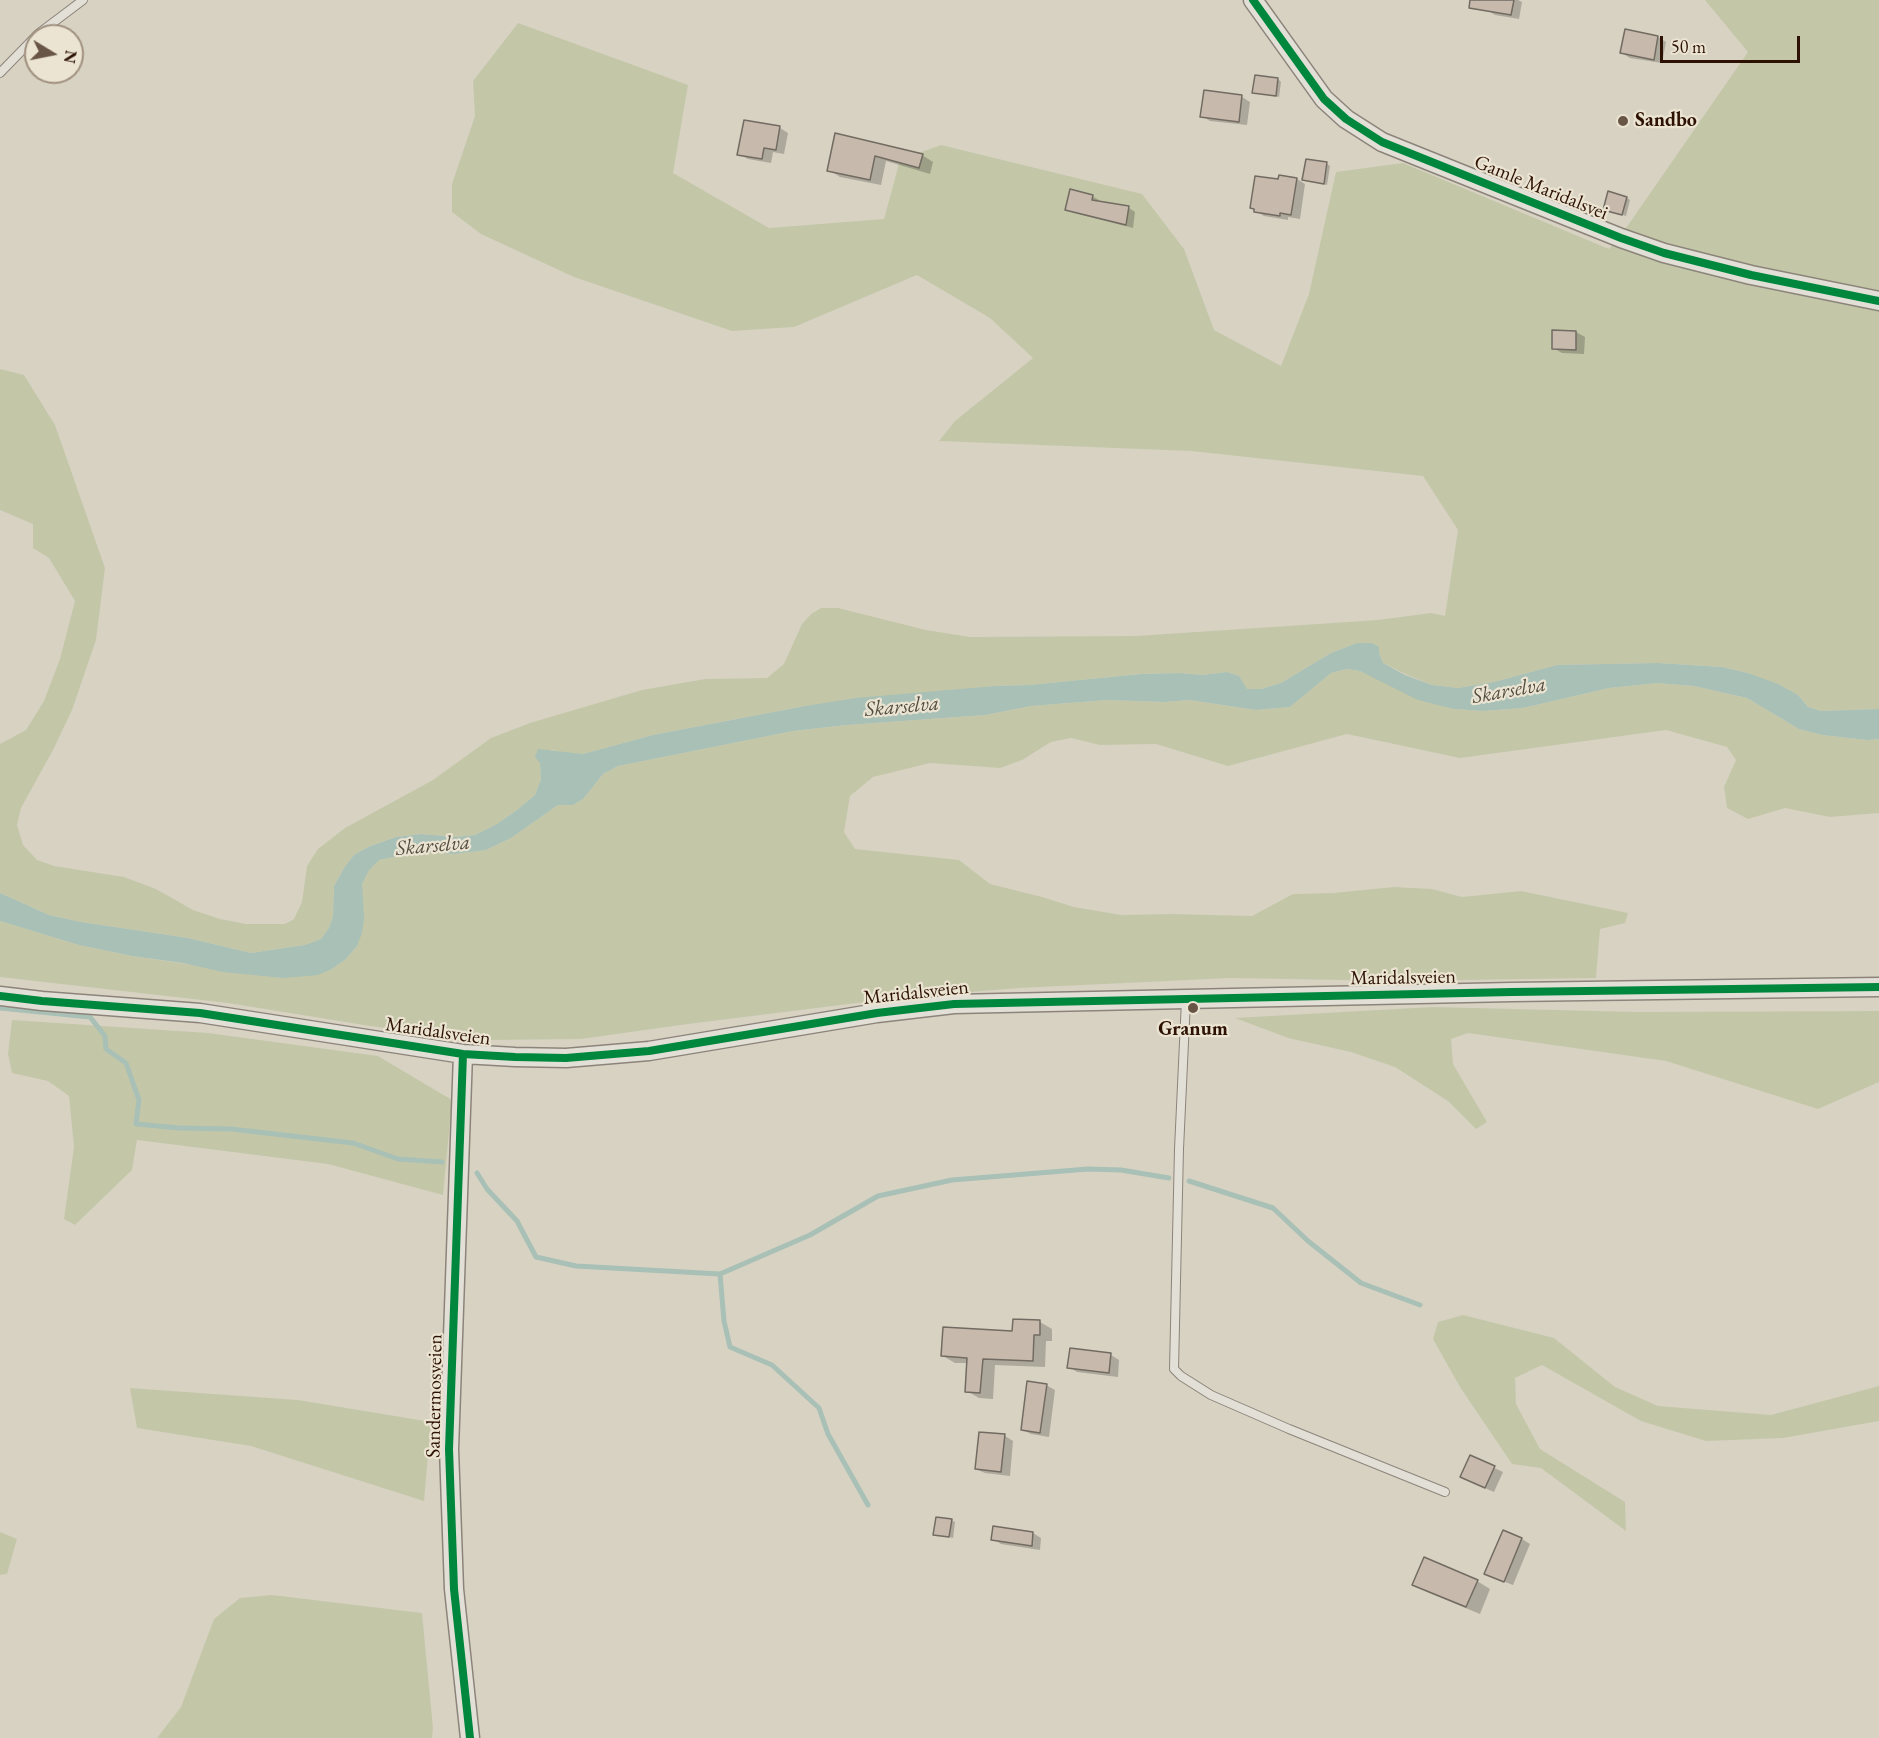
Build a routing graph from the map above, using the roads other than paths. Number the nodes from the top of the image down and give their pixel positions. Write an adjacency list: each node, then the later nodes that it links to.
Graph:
1 (83, 0): 3 (lane)
2 (1254, 0): 4 (street, Gamle Maridalsvei)
3 (0, 73)
4 (1879, 301)
5 (1879, 987): 7 (street, Maridalsveien)
6 (0, 996): 8 (street, Maridalsveien)
7 (1186, 999): 8 (street, Maridalsveien); 9 (lane)
8 (463, 1054): 10 (street, Sandermosveien)
9 (1444, 1492)
10 (470, 1738)

